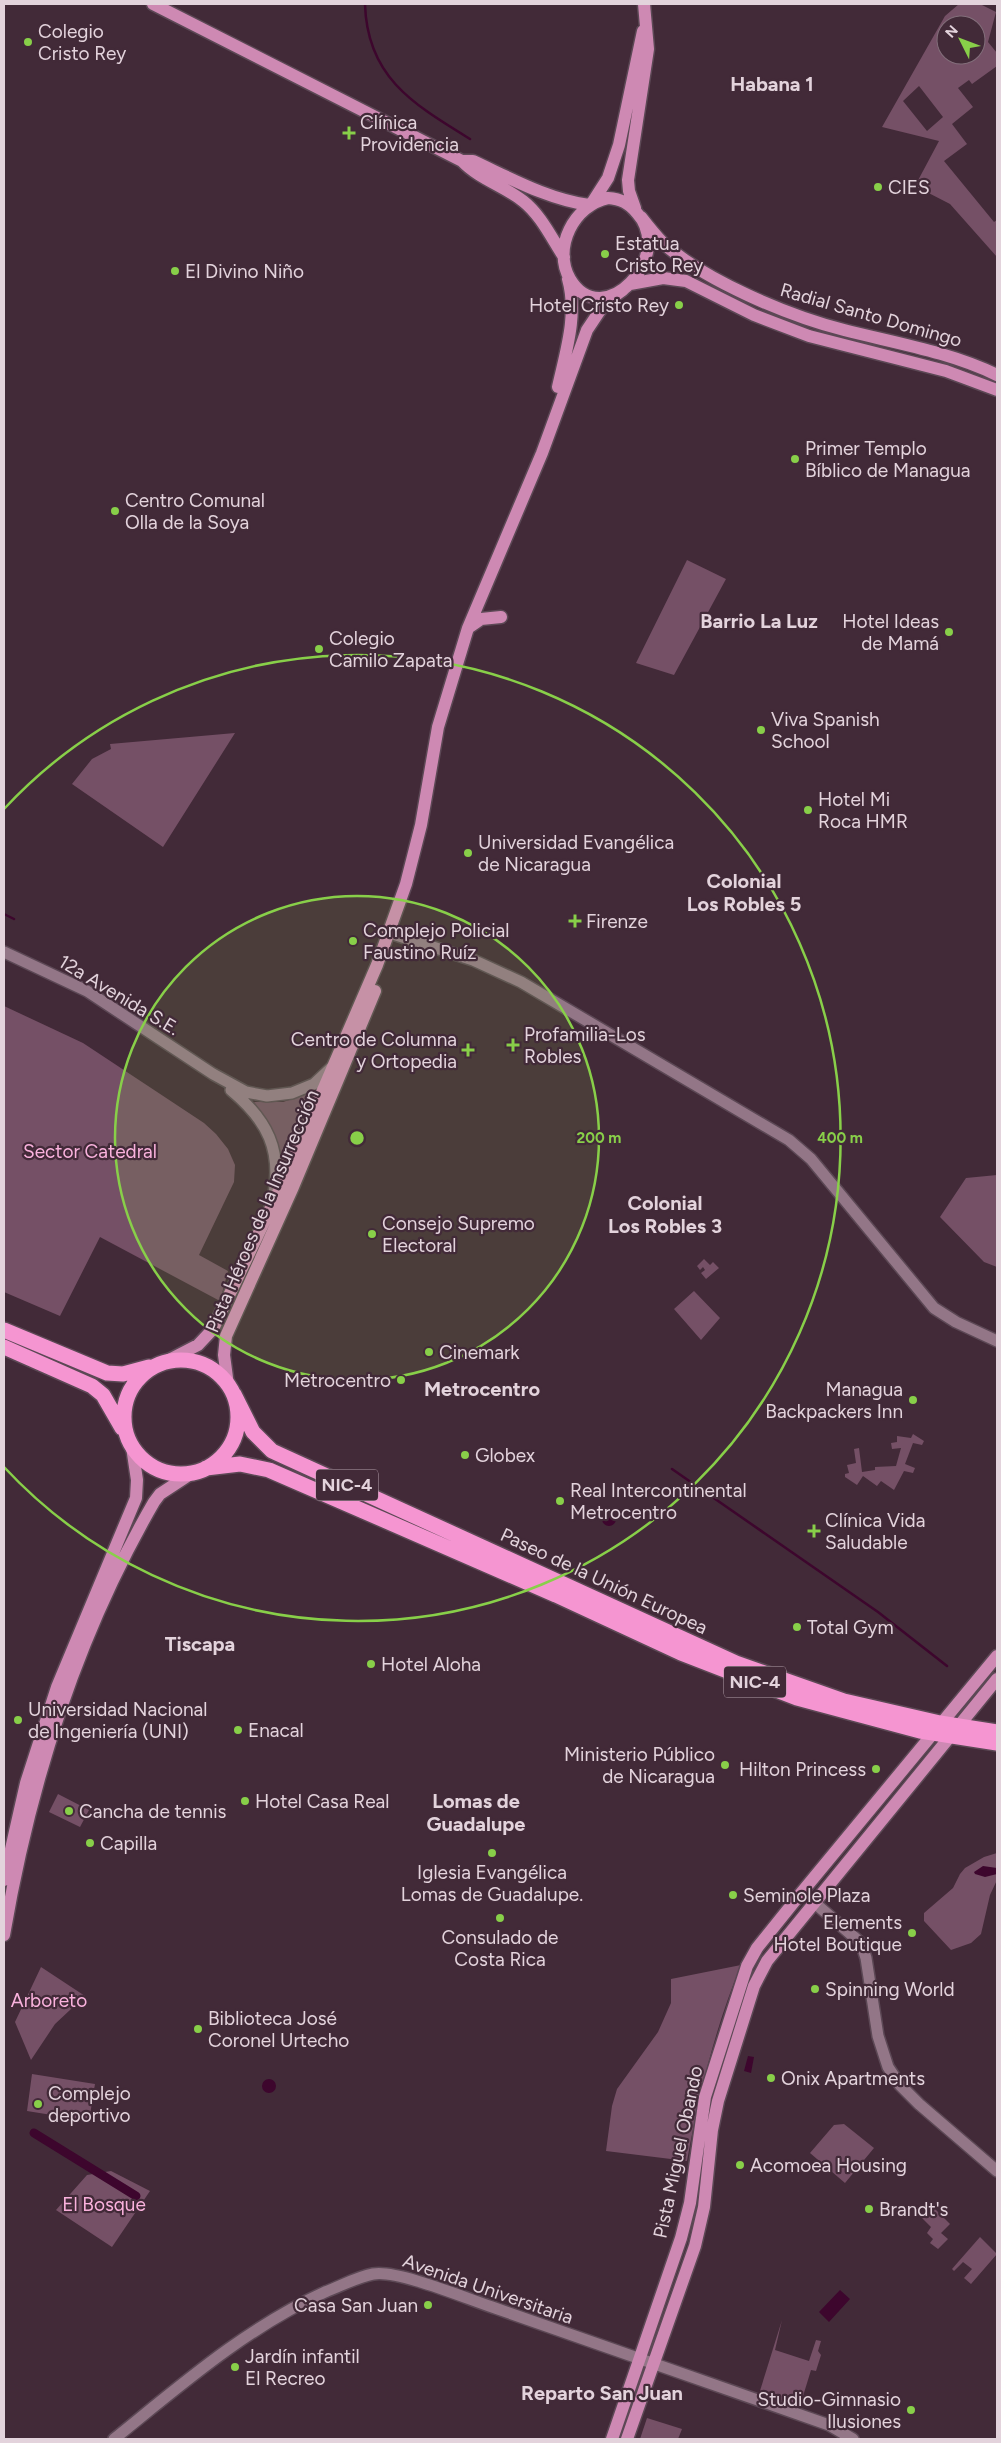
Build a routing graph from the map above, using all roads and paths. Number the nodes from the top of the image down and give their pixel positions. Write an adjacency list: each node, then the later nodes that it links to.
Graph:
1 (153, 4): 4 (main road)
2 (644, 4): 3 (main road)
3 (646, 21): 5 (main road); 6 (main road)
4 (462, 161): 5 (main road); 7 (main road)
5 (590, 204): 6 (main road); 7 (main road)
6 (638, 214): 8 (main road); 9 (main road, Radial Santo Domingo)
7 (565, 263): 8 (main road); 11 (main road, Pista Héroes de la Insurrección)
8 (627, 287): 10 (main road, Radial Santo Domingo); 11 (main road, Pista Héroes de la Insurrección)
9 (997, 375)
10 (997, 390)
11 (545, 442): 13 (main road, Pista Héroes de la Insurrección)
12 (500, 617): 13 (main road)
13 (468, 628): 14 (main road, Pista Héroes de la Insurrección)
14 (406, 884): 15 (main road); 17 (main road, Pista Héroes de la Insurrección)
15 (396, 935): 17 (main road); 22 (street); 25 (main road, Pista Héroes de la Insurrección)
16 (4, 952): 19 (street, 12a Avenida S.E.)
17 (372, 977): 18 (main road, Pista Héroes de la Insurrección)
18 (334, 1064): 19 (street, 12a Avenida S.E.); 20 (main road, Pista Héroes de la Insurrección)
19 (213, 1074): 20 (street, 12a Avenida S.E.)
20 (272, 1206): 24 (main road, Pista Héroes de la Insurrección)
21 (4, 1330): 24 (highway, NIC-4)
22 (997, 1341)
23 (4, 1347): 26 (highway, NIC-4)
24 (162, 1362): 25 (highway, NIC-4); 26 (highway)
25 (231, 1390): 27 (highway); 28 (highway, Paseo de la Unión Europea / NIC-4)
26 (130, 1444): 27 (highway, NIC-4); 35 (main road)
27 (199, 1471): 28 (highway, Paseo de la Unión Europea / NIC-4); 39 (main road)
28 (604, 1610): 31 (highway, Paseo de la Unión Europea / NIC-4); 31 (highway, Paseo de la Unión Europea / NIC-4)
29 (997, 1656): 31 (main road, Pista Miguel Obando)
30 (997, 1679): 32 (main road, Pista Miguel Obando)
31 (936, 1728): 32 (highway, Paseo de la Unión Europea / NIC-4); 38 (main road, Pista Miguel Obando)
32 (954, 1731): 33 (highway, Paseo de la Unión Europea / NIC-4); 34 (highway, Paseo de la Unión Europea / NIC-4); 40 (main road, Pista Miguel Obando)
33 (997, 1732)
34 (997, 1743)
35 (11, 1844): 36 (main road); 37 (main road)
36 (4, 1860)
37 (4, 1880)
38 (802, 1892): 40 (street); 43 (main road, Pista Miguel Obando)
39 (7, 1899): 41 (main road)
40 (814, 1901): 42 (street); 44 (main road, Pista Miguel Obando)
41 (4, 1935)
42 (997, 2170)
43 (639, 2359): 44 (street, Avenida Universitaria); 45 (street, Avenida Universitaria); 46 (main road, Pista Miguel Obando)
44 (653, 2365): 47 (main road, Pista Miguel Obando); 48 (street, Avenida Universitaria)
45 (114, 2439)
46 (612, 2439)
47 (628, 2439)
48 (853, 2439)

